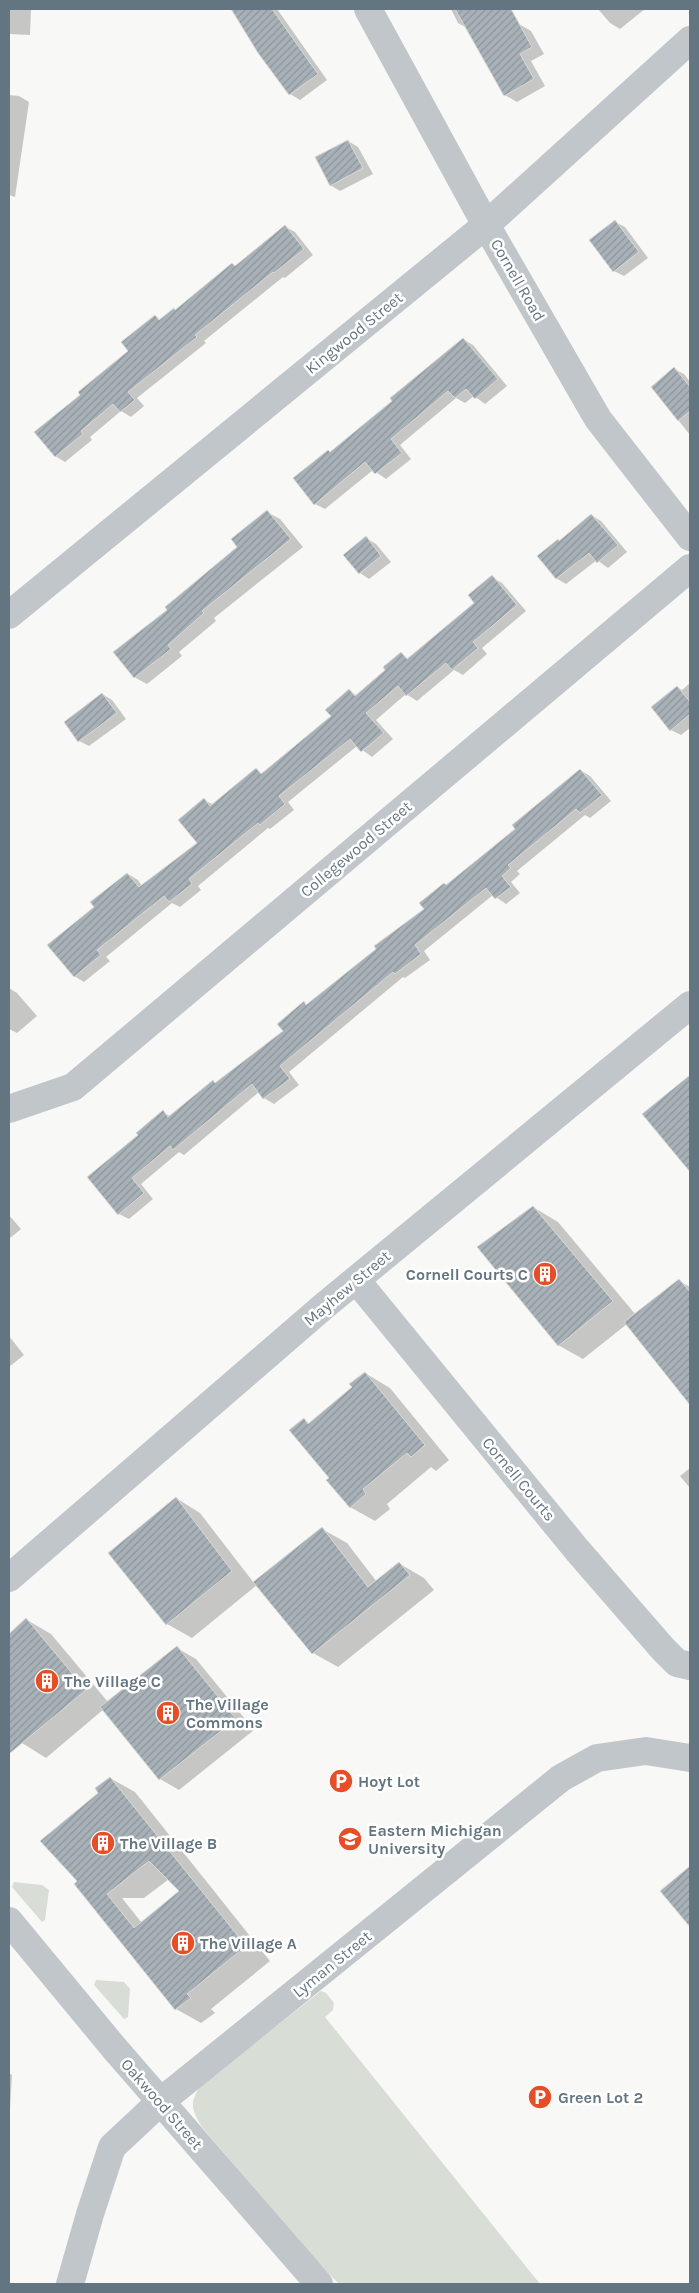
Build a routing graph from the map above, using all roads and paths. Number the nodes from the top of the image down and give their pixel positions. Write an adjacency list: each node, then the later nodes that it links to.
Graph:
1 (368, 9): 3 (street, Cornell Road)
2 (690, 40): 3 (street, Kingwood Street)
3 (486, 225): 4 (street, Cornell Road); 6 (street, Kingwood Street)
4 (690, 537)
5 (690, 568): 8 (street, Collegewood Street)
6 (10, 618)
7 (690, 1005): 9 (street, Mayhew Street)
8 (9, 1109)
9 (357, 1281): 10 (street, Mayhew Street); 11 (street, Cornell Courts)
10 (9, 1578)
11 (690, 1666)
12 (690, 1758): 14 (street, Lyman Street)
13 (9, 1921): 14 (street, Oakwood Street)
14 (160, 2102): 15 (street, Lyman Street); 16 (street, Oakwood Street)
15 (70, 2284)
16 (319, 2284)

